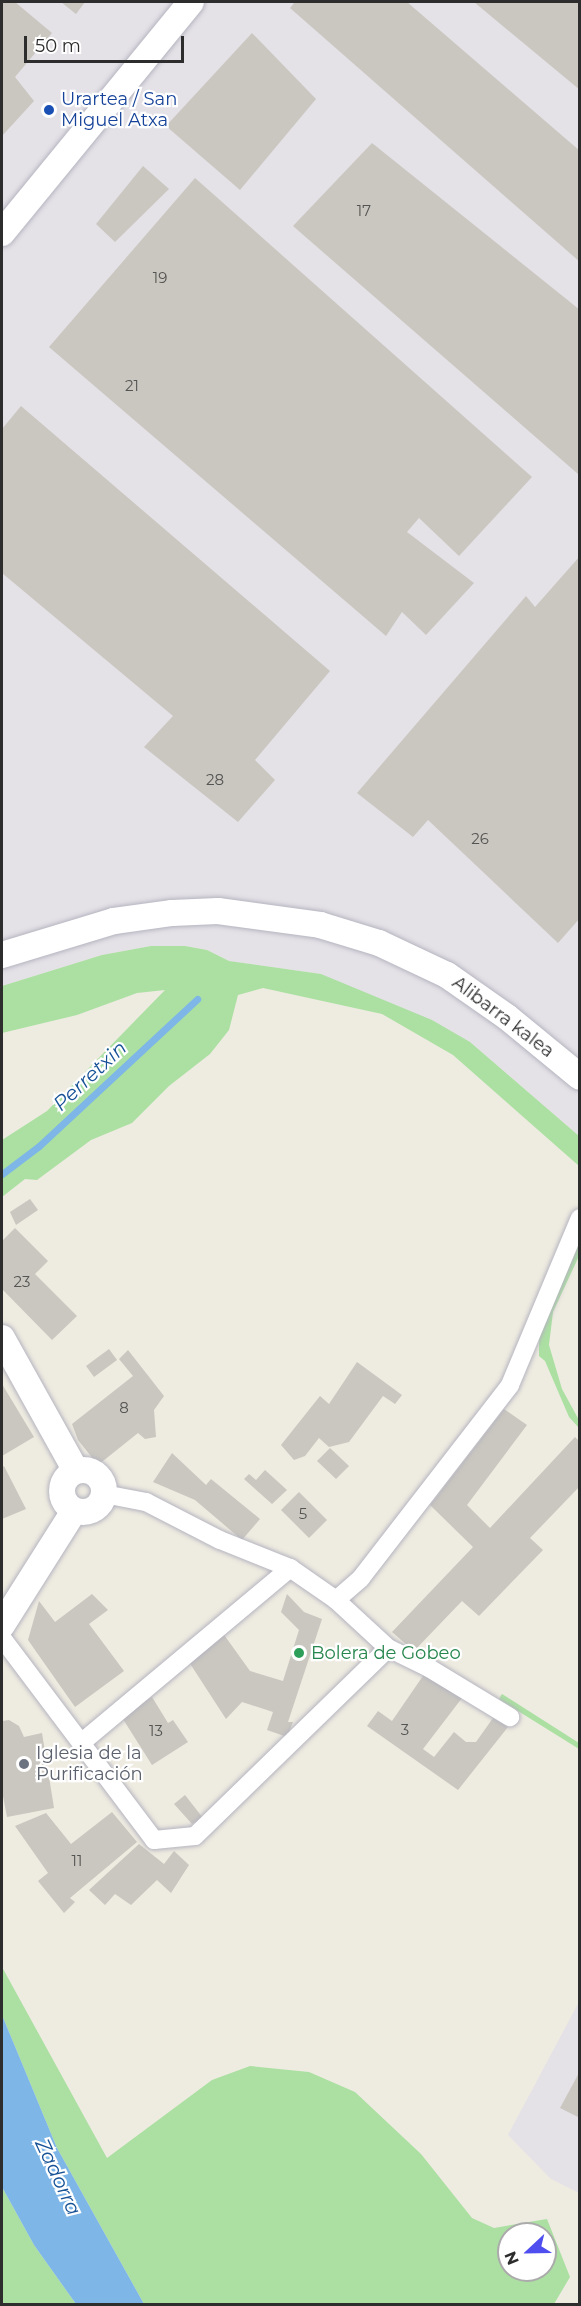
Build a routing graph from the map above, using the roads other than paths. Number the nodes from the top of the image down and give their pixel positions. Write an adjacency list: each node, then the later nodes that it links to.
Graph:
1 (191, 2): 2 (street)
2 (2, 232)
3 (38, 942): 4 (street, Alibarra kalea); 5 (street, Alibarra kalea); 6 (street, Alibarra kalea)
4 (2, 946)
5 (2, 955)
6 (579, 1077)
7 (579, 1218): 13 (street)
8 (2, 1338): 9 (street)
9 (76, 1471): 10 (street); 11 (street)
10 (104, 1494): 11 (street); 12 (street)
11 (74, 1511): 14 (street)
12 (290, 1568): 13 (street); 18 (street)
13 (336, 1600): 16 (street)
14 (2, 1625)
15 (2, 1638): 18 (street)
16 (388, 1648): 17 (street); 18 (street)
17 (510, 1717)
18 (81, 1743)

